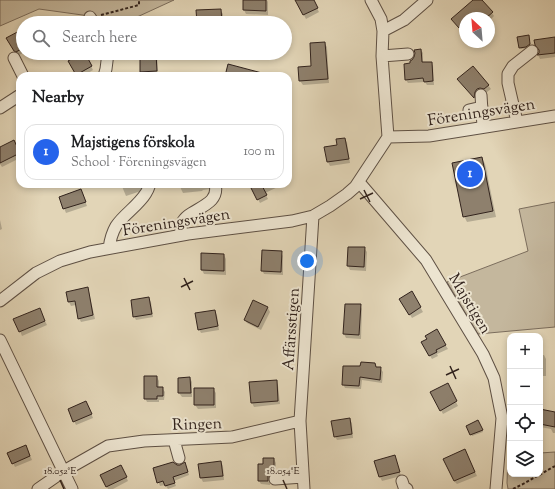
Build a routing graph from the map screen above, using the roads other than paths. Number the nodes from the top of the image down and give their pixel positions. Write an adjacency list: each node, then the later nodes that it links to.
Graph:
1 (371, 0): 3 (street)
2 (427, 0): 3 (street)
3 (383, 31): 6 (street)
4 (532, 51): 17 (street)
5 (408, 54): 6 (street)
6 (382, 56): 19 (street)
7 (14, 58): 9 (street)
8 (107, 60): 10 (street)
9 (21, 72)
10 (105, 72)
11 (481, 95): 13 (street)
12 (16, 98): 14 (street)
13 (482, 107): 15 (street); 18 (street)
14 (0, 108)
15 (469, 110)
16 (555, 116): 17 (street, Föreningsvägen)
17 (517, 122): 18 (street, Föreningsvägen)
18 (483, 127): 19 (street, Föreningsvägen)
19 (388, 137): 20 (street, Föreningsvägen)
20 (359, 182): 23 (street, Föreningsvägen); 37 (street, Majstigen)
21 (148, 188): 25 (street)
22 (216, 188): 24 (street)
23 (313, 216): 24 (street, Föreningsvägen); 28 (street, Affärsstigen)
24 (180, 235): 25 (street, Föreningsvägen)
25 (109, 248): 26 (street, Föreningsvägen)
26 (0, 301)
27 (0, 340): 31 (street)
28 (300, 421): 29 (street, Ringen); 32 (street)
29 (174, 440): 30 (street); 31 (street, Ringen)
30 (179, 458)
31 (64, 471): 34 (street, Ringen); 35 (street)
32 (303, 477): 33 (street); 36 (street)
33 (275, 478)
34 (38, 489)
35 (72, 489)
36 (304, 489)
37 (496, 489)

